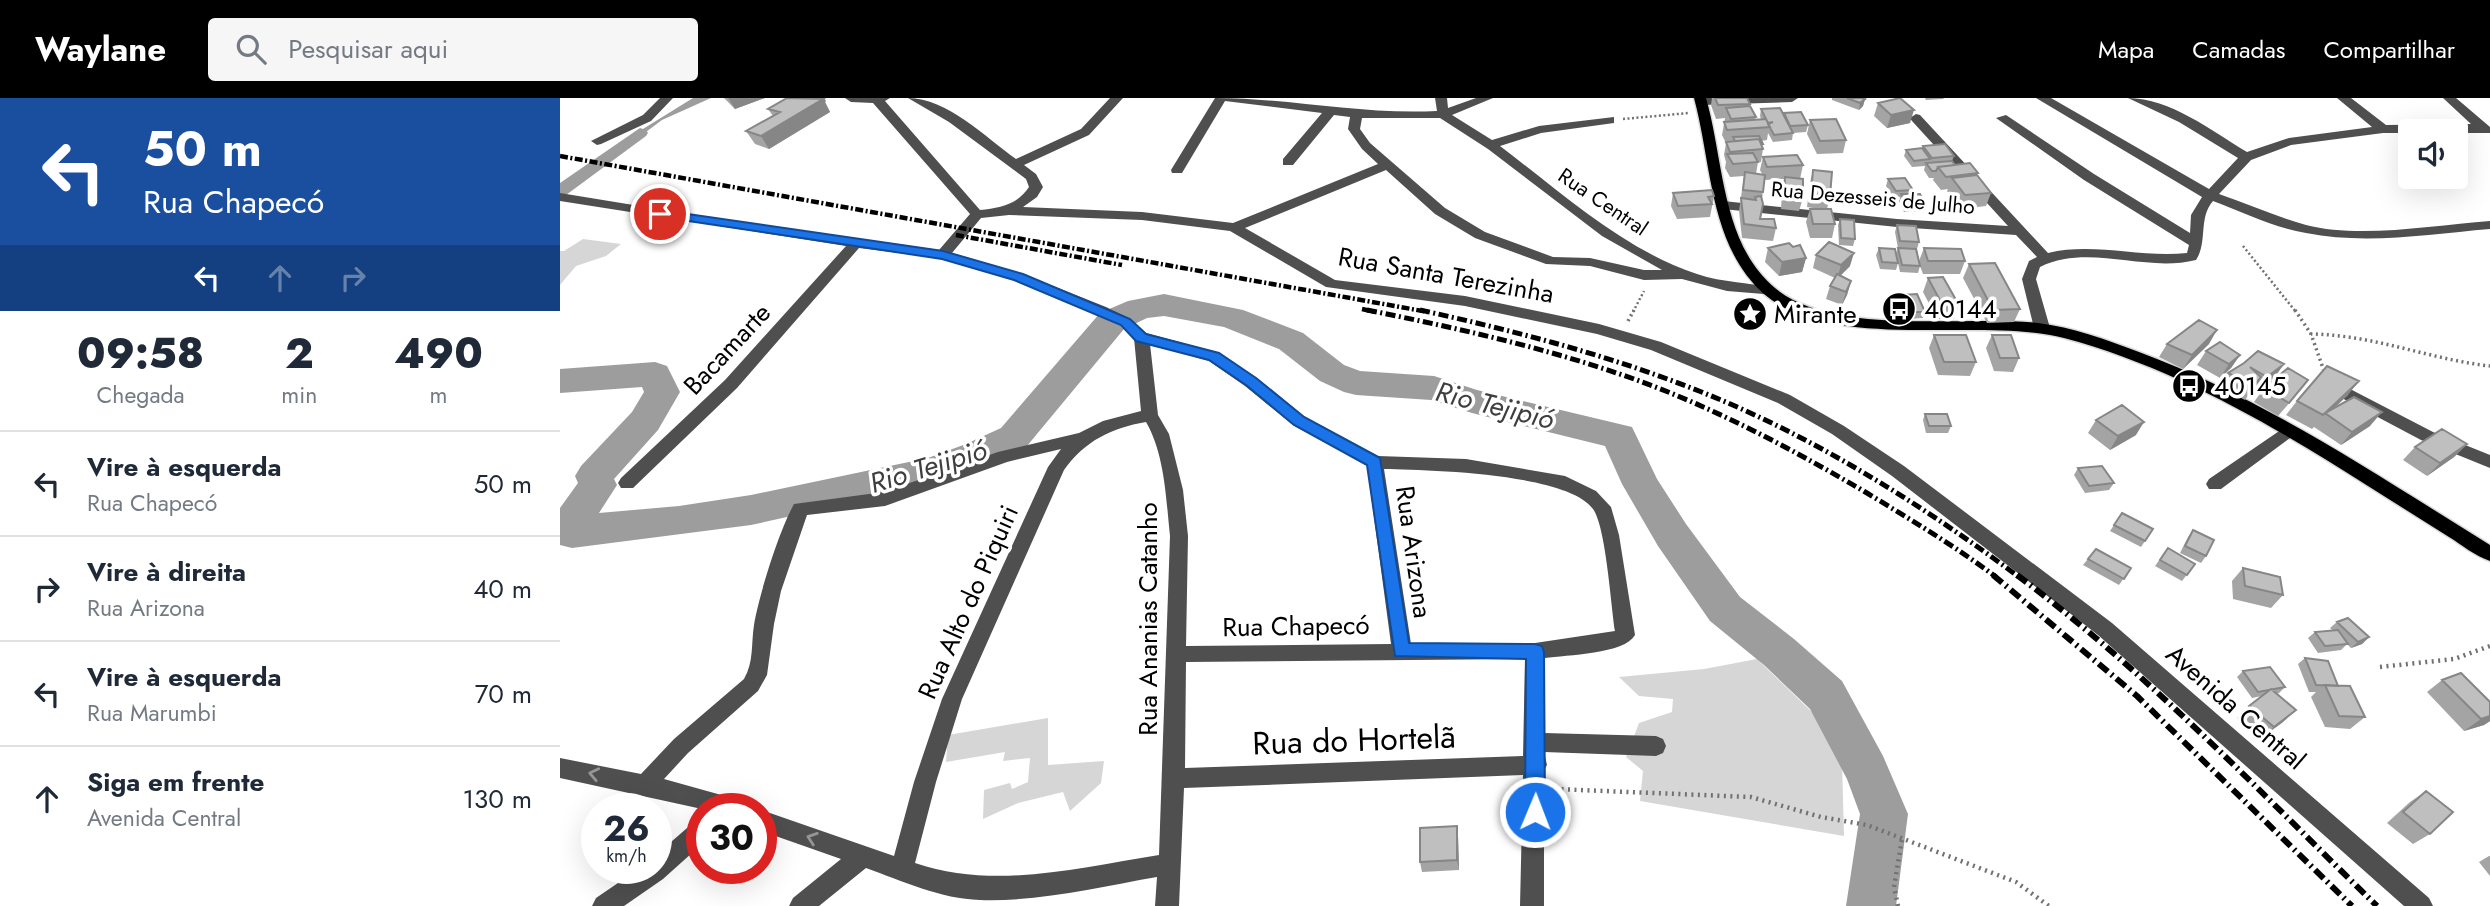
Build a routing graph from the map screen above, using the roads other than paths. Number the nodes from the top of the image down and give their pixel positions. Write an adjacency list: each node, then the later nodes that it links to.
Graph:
1 (667, 98): 24 (street)
2 (852, 98): 14 (street)
3 (914, 98): 28 (street)
4 (1117, 98): 28 (street)
5 (1221, 98): 30 (street)
6 (1228, 98): 16 (street)
7 (1441, 98): 18 (street)
8 (1487, 98): 18 (street)
9 (1792, 98): 15 (street)
10 (2042, 98): 31 (street)
11 (2134, 98): 26 (street)
12 (2343, 98): 22 (street)
13 (2449, 98): 23 (street)
14 (880, 99): 35 (street)
15 (1702, 104): 33 (main road)
16 (1324, 106): 17 (street); 27 (street)
17 (1356, 114): 18 (street); 29 (street)
18 (1443, 114): 25 (street, Rua Central)
19 (1916, 118): 38 (street)
20 (2002, 118): 39 (street)
21 (1610, 120): 25 (street)
22 (2383, 129): 23 (street); 26 (street)
23 (2487, 130)
24 (597, 141)
25 (1491, 145): 43 (street, Rua Central)
26 (2246, 157): 31 (street)
27 (1288, 162)
28 (1016, 164): 34 (street)
29 (1388, 164): 36 (street); 43 (street)
30 (1177, 170)
31 (2209, 195): 37 (street); 39 (street)
32 (561, 197): 40 (street)
33 (1723, 205): 38 (street, Rua Dezesseis de Julho); 44 (main road)
34 (1009, 211): 35 (street, Rua Santa Terezinha); 36 (street, Rua Santa Terezinha)
35 (977, 214): 41 (street)
36 (1234, 227): 55 (street, Rua Santa Terezinha)
37 (2487, 229)
38 (2018, 231): 42 (street)
39 (2194, 242): 42 (street)
40 (856, 243): 41 (street); 53 (street, Bacamarte)
41 (943, 255): 46 (street)
42 (2044, 257): 45 (street)
43 (1682, 274): 44 (street, Rua Central)
44 (1772, 292): 45 (main road)
45 (2042, 328): 49 (main road)
46 (1141, 337): 48 (street, Rua Ananias Catanho); 51 (street)
47 (2327, 383): 52 (street)
48 (1150, 415): 50 (street, Rua Alto do Piquiri); 59 (street, Rua Ananias Catanho)
49 (2288, 431): 54 (street); 56 (main road)
50 (1080, 439): 65 (street); 71 (street, Rua Alto do Piquiri)
51 (1375, 462): 57 (street, Rua Arizona); 58 (street, Rua Chapecó)
52 (2490, 462)
53 (627, 483)
54 (2216, 484)
55 (2010, 554): 76 (street, Avenida Central)
56 (2490, 554)
57 (1402, 650): 58 (street, Rua Chapecó); 59 (street, Rua Chapecó)
58 (1535, 652): 60 (street)
59 (1175, 654): 64 (street, Rua Ananias Catanho)
60 (1536, 742): 61 (street); 62 (street)
61 (1656, 746)
62 (1536, 765): 64 (street, Rua do Hortelã); 75 (street)
63 (560, 768): 65 (street, one-way to 63)
64 (1174, 778): 70 (street, Rua Ananias Catanho)
65 (644, 786): 66 (street)
66 (686, 797)
67 (777, 825): 69 (street, one-way to 67)
68 (686, 843): 72 (street)
69 (864, 855): 71 (street); 73 (street)
70 (1170, 864): 71 (street); 74 (street, Rua Ananias Catanho)
71 (902, 868)
72 (604, 906)
73 (801, 906)
74 (1167, 906)
75 (1532, 906)
76 (2421, 906)

